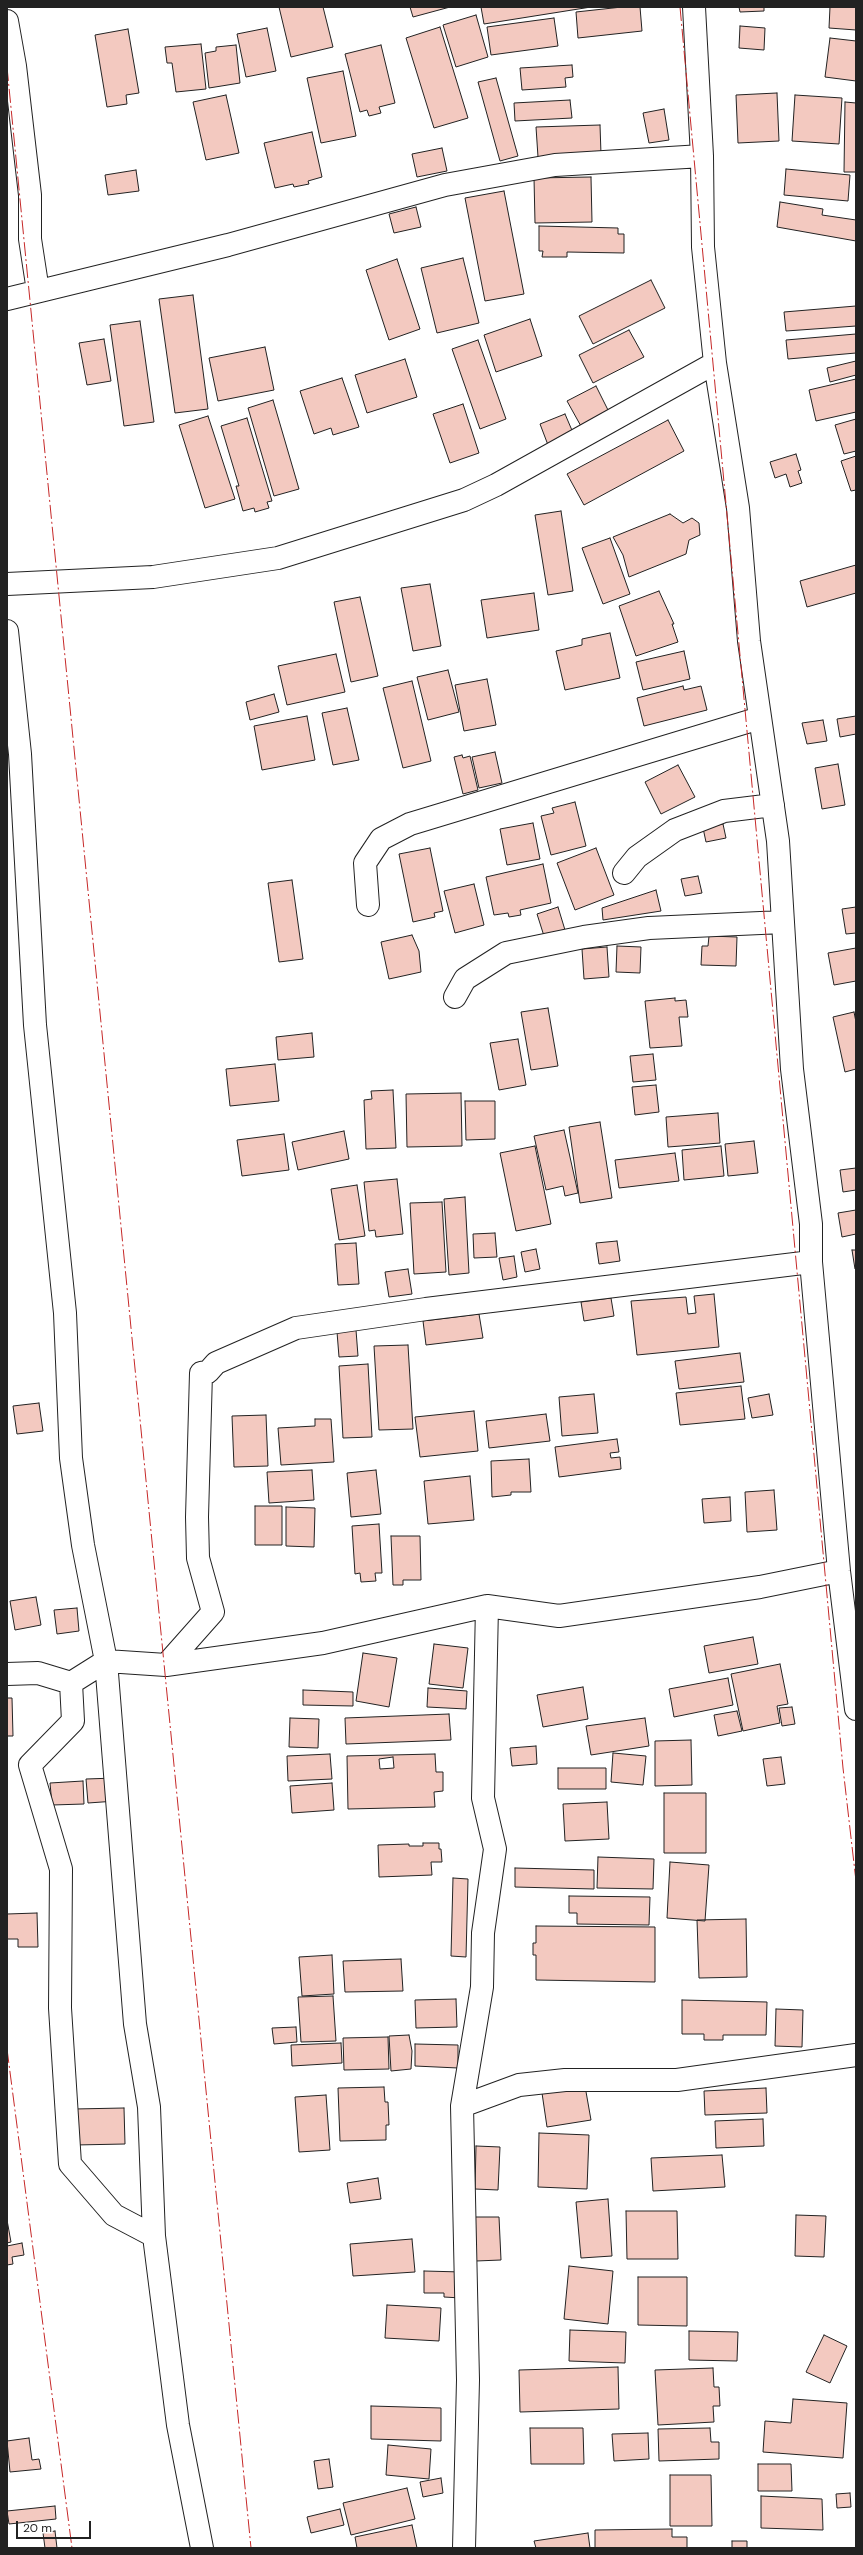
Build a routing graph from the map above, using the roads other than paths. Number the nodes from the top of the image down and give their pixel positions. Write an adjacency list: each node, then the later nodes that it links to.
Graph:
1 (694, 7): 3 (street)
2 (7, 21): 4 (street)
3 (702, 156): 4 (street); 6 (street)
4 (38, 291): 5 (street)
5 (7, 299)
6 (715, 364): 7 (street); 9 (street)
7 (7, 584)
8 (7, 631): 18 (street)
9 (760, 718): 10 (street); 12 (street)
10 (773, 805): 11 (street); 13 (street)
11 (624, 873)
12 (368, 905)
13 (783, 922): 14 (street); 15 (street)
14 (455, 997)
15 (811, 1262): 16 (street); 19 (street)
16 (839, 1571): 17 (street); 22 (street)
17 (487, 1606): 19 (street); 24 (street)
18 (106, 1661): 19 (street); 21 (street); 25 (street)
19 (166, 1665)
20 (7, 1674): 21 (street)
21 (71, 1683): 25 (street)
22 (856, 1710)
23 (856, 2055): 24 (street)
24 (462, 2106): 27 (street)
25 (154, 2236): 26 (street)
26 (202, 2548)
27 (464, 2548)

